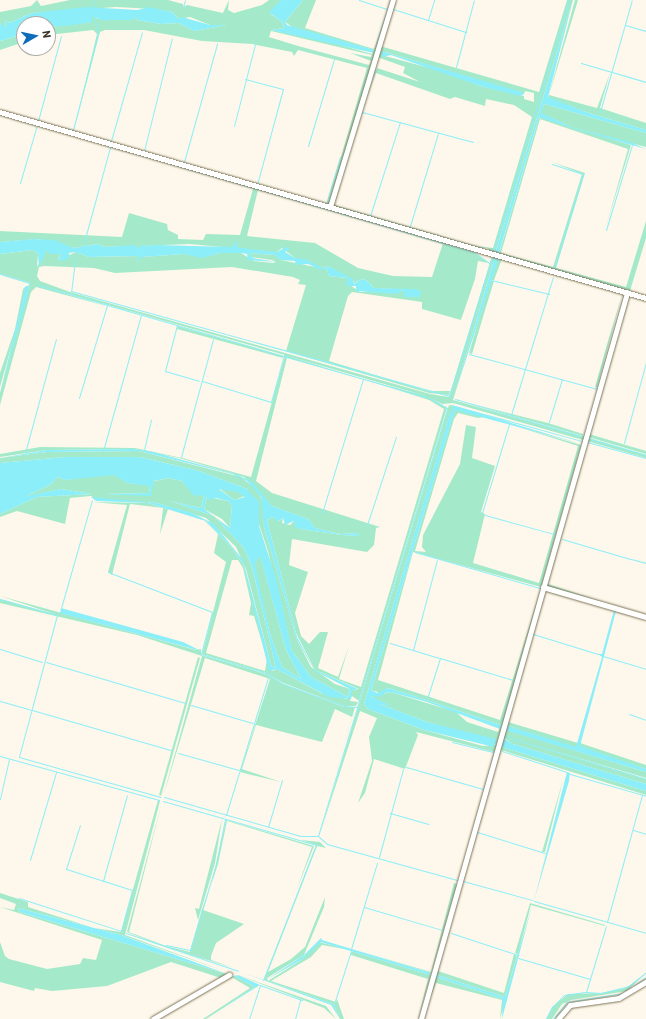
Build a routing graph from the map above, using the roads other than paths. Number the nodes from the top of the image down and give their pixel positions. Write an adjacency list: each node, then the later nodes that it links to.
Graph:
1 (393, 0): 3 (street)
2 (0, 112): 3 (street)
3 (330, 208): 4 (street)
4 (628, 293): 5 (street); 6 (street)
5 (646, 298)
6 (543, 587): 7 (street); 11 (street)
7 (646, 617)
8 (229, 976): 10 (street)
9 (646, 982): 12 (street)
10 (153, 1019)
11 (421, 1019)
12 (558, 1019)

